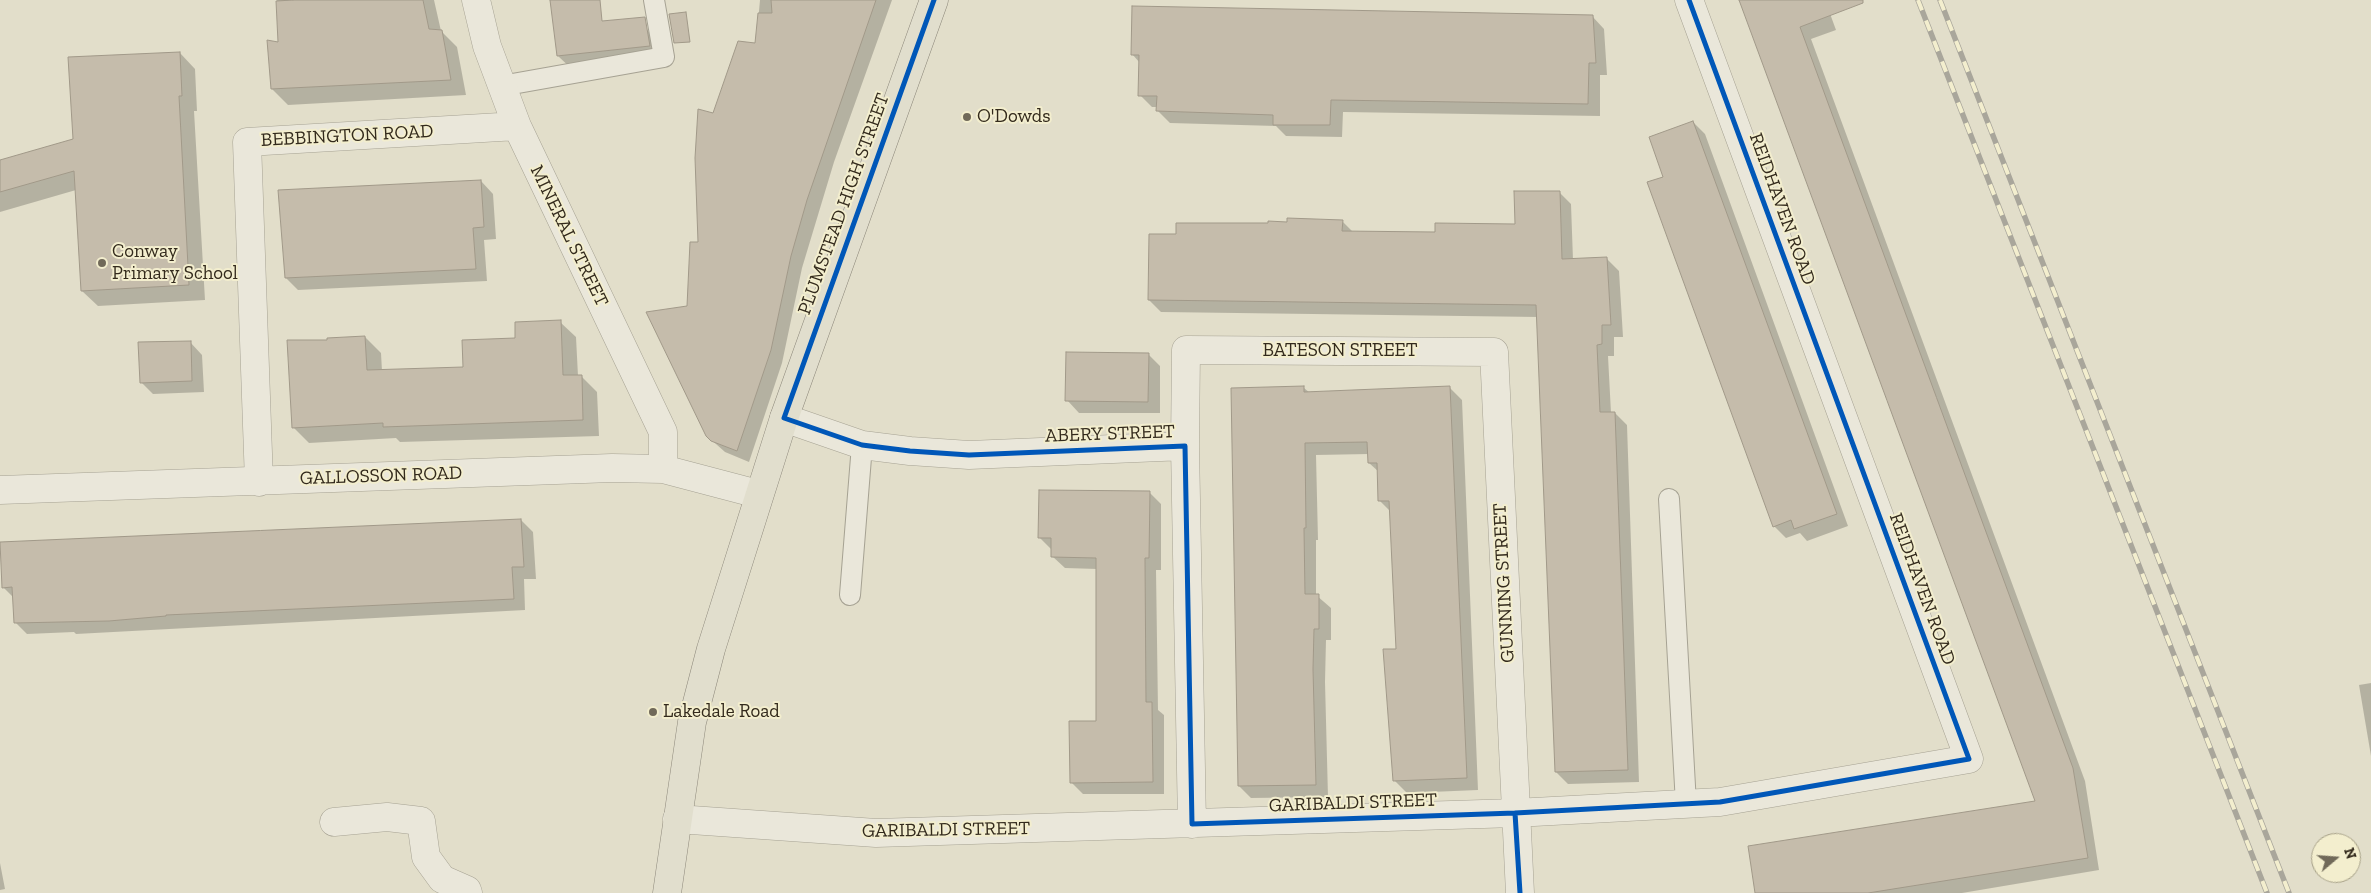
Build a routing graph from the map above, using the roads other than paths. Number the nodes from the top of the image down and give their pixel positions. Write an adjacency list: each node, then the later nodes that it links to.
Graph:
1 (476, 0): 5 (street, MINERAL STREET)
2 (654, 0): 5 (lane)
3 (934, 0): 9 (main road, PLUMSTEAD HIGH STREET)
4 (1689, 0): 18 (street, REIDHAVEN ROAD)
5 (501, 86): 6 (street, MINERAL STREET)
6 (517, 126): 12 (street, MINERAL STREET); 13 (street, BEBBINGTON ROAD)
7 (1186, 350): 8 (street, BATESON STREET); 11 (street, ABERY STREET)
8 (1494, 352): 19 (street, GUNNING STREET)
9 (784, 418): 10 (street, ABERY STREET); 15 (main road, PLUMSTEAD HIGH STREET)
10 (862, 445): 11 (street, ABERY STREET); 17 (lane)
11 (1185, 446): 22 (street, ABERY STREET)
12 (663, 469): 13 (street, GALLOSSON ROAD); 15 (street, GALLOSSON ROAD)
13 (259, 482): 14 (street, GALLOSSON ROAD)
14 (0, 490)
15 (758, 494): 20 (main road, PLUMSTEAD HIGH STREET)
16 (1669, 499): 18 (lane)
17 (850, 595)
18 (1686, 804): 19 (street, REIDHAVEN ROAD)
19 (1515, 813): 22 (street, GARIBALDI STREET); 25 (street, GUNNING STREET)
20 (677, 819): 22 (street, GARIBALDI STREET); 24 (main road, PLUMSTEAD HIGH STREET)
21 (334, 822): 23 (street)
22 (1192, 824)
23 (468, 893)
24 (667, 893)
25 (1520, 893)

